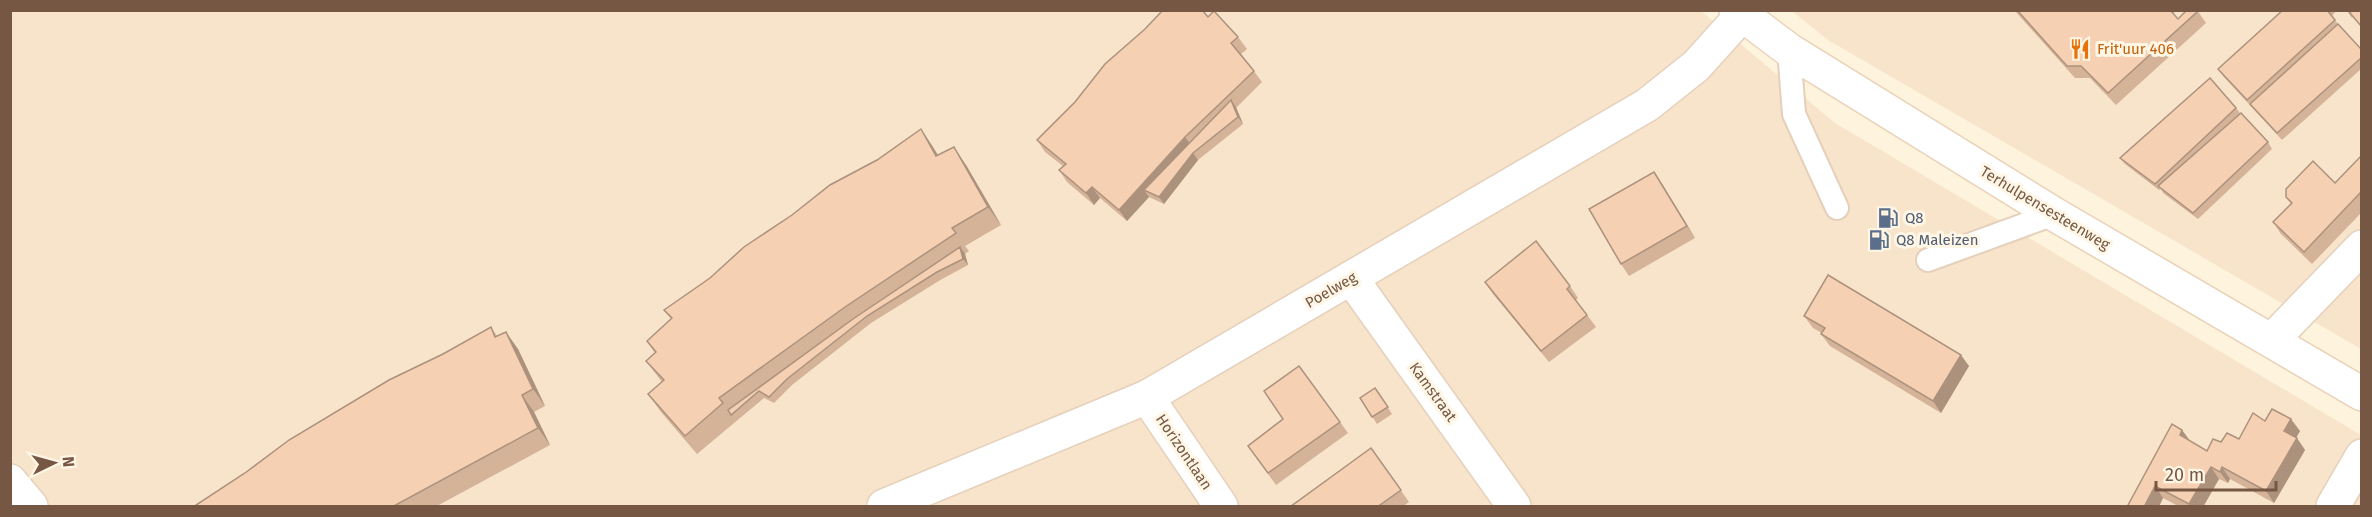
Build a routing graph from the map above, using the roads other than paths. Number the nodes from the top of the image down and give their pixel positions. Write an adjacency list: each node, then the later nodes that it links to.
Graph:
1 (1739, 13): 2 (street, Terhulpensesteenweg); 7 (street, Poelweg)
2 (1790, 50): 3 (lane); 4 (street, Terhulpensesteenweg)
3 (1837, 208)
4 (2054, 214): 6 (lane); 8 (street, Terhulpensesteenweg)
5 (2361, 247): 8 (street)
6 (1928, 260)
7 (1351, 278): 10 (street, Poelweg); 16 (street, Kamstraat)
8 (2272, 340): 9 (street, Terhulpensesteenweg)
9 (2361, 394)
10 (1147, 397): 14 (street, Poelweg); 15 (street, Horizontlaan)
11 (2361, 456): 17 (street)
12 (10, 481): 13 (street)
13 (31, 507)
14 (884, 507)
15 (1221, 507)
16 (1515, 507)
17 (2333, 507)

